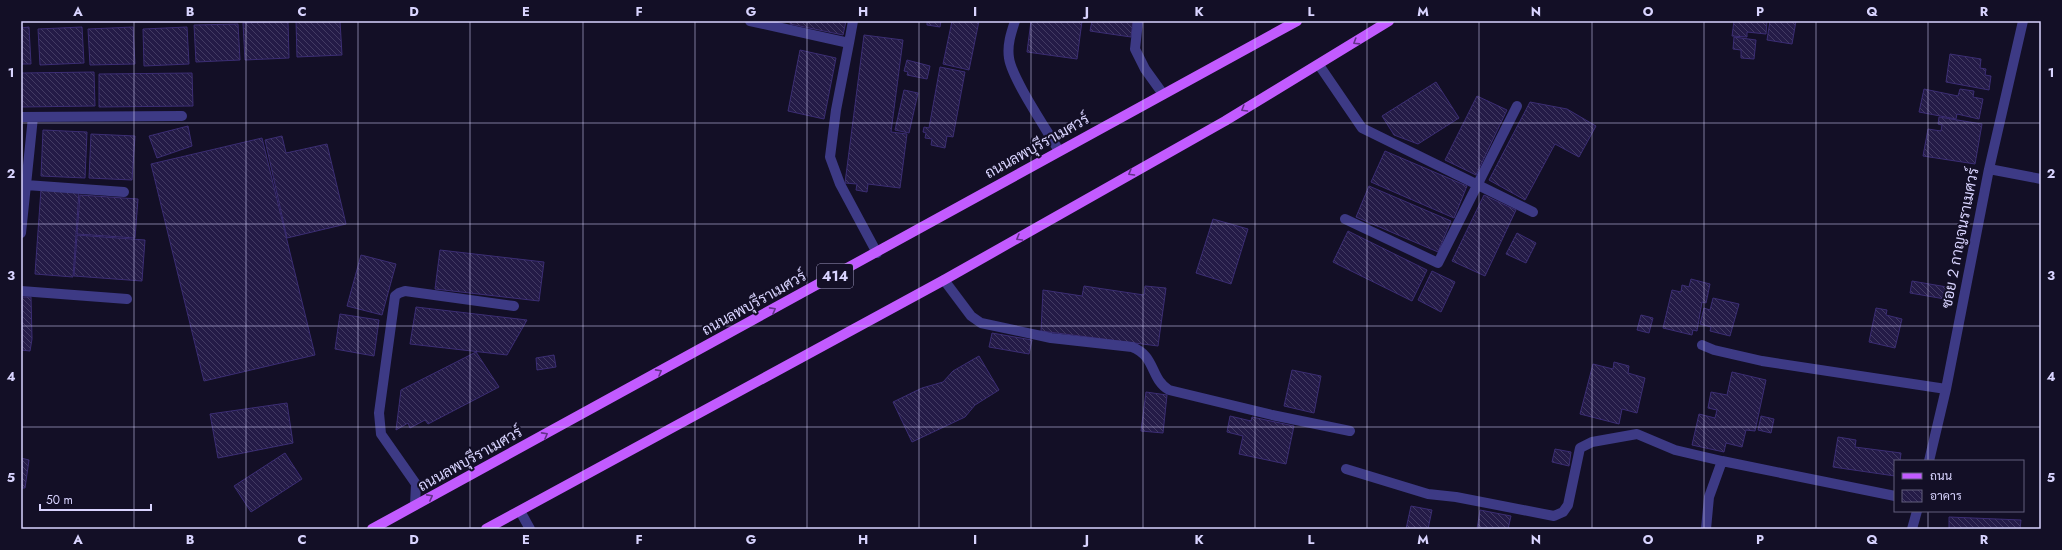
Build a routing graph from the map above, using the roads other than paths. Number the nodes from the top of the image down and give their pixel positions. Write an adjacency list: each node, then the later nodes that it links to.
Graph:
1 (750, 21): 8 (street)
2 (853, 21): 8 (street)
3 (1015, 21): 15 (street)
4 (1138, 21): 10 (street)
5 (1297, 21): 10 (main road, ถนนลพบุรีราเมศวร์ / 414)
6 (1389, 21): 9 (main road, one-way to 9)
7 (2023, 21): 16 (street, ซอย 2 กาญจนราเมศวร์)
8 (849, 43): 24 (street)
9 (1319, 65): 19 (street); 25 (main road, one-way to 25)
10 (1163, 94): 15 (main road, ถนนลพบุรีราเมศวร์ / 414)
11 (1517, 106): 19 (street)
12 (182, 116): 14 (street)
13 (21, 117): 14 (street)
14 (33, 117): 18 (street)
15 (1060, 151): 24 (main road, ถนนลพบุรีราเมศวร์ / 414)
16 (1988, 169): 17 (street); 30 (street, ซอย 2 กาญจนราเมศวร์)
17 (2041, 179)
18 (26, 185): 20 (street); 23 (street)
19 (1477, 185): 21 (street); 22 (street)
20 (124, 192)
21 (1533, 212)
22 (1345, 219)
23 (21, 233)
24 (877, 253): 36 (main road, ถนนลพบุรีราเมศวร์ / 414, one-way to 24)
25 (944, 280): 31 (street); 37 (main road)
26 (21, 291): 27 (street)
27 (127, 299)
28 (514, 306): 36 (street)
29 (1702, 345): 30 (street)
30 (1946, 389): 32 (street, ซอย 2 กาญจนราเมศวร์)
31 (1350, 431)
32 (1929, 460)
33 (1722, 461): 34 (street); 35 (street); 42 (street)
34 (1346, 469)
35 (1894, 496)
36 (415, 505): 39 (main road, ถนนลพบุรีราเมศวร์ / 414)
37 (520, 512): 40 (main road); 41 (street)
38 (1917, 512): 43 (street)
39 (372, 529)
40 (486, 529)
41 (530, 529)
42 (1706, 529)
43 (1912, 529)

